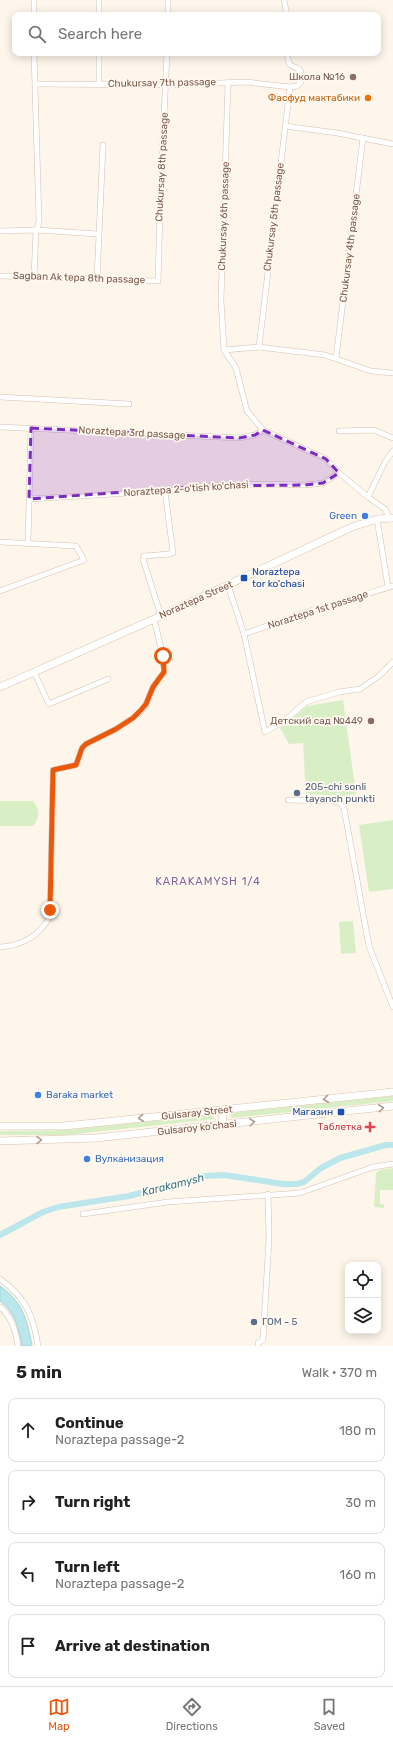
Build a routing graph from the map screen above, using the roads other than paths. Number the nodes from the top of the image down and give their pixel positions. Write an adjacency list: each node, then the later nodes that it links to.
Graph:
1 (34, 0): 5 (street)
2 (99, 0): 6 (street)
3 (168, 0): 7 (street)
4 (284, 0): 8 (street)
5 (34, 12)
6 (99, 12)
7 (168, 12)
8 (286, 12)
9 (34, 56): 14 (street)
10 (99, 56): 15 (street)
11 (167, 56): 16 (street, Chukursay 8th passage)
12 (288, 56): 17 (street)
13 (228, 82): 16 (street, Chukursay 7th passage); 17 (street, Chukursay 7th passage); 30 (street, Chukursay 6th passage)
14 (34, 84): 15 (street, Chukursay 7th passage); 22 (street)
15 (99, 84): 16 (street, Chukursay 7th passage)
16 (166, 85): 28 (street, Chukursay 8th passage)
17 (290, 88): 18 (street, Chukursay 5th passage)
18 (285, 126): 19 (street); 29 (street, Chukursay 5th passage)
19 (363, 138): 20 (street); 31 (street, Chukursay 4th passage)
20 (393, 144)
21 (103, 146): 24 (street)
22 (36, 230): 23 (street); 24 (street); 26 (street)
23 (0, 231)
24 (98, 234): 27 (street)
25 (0, 276): 26 (street, Sagban Ak tepa 8th passage)
26 (34, 277): 27 (street, Sagban Ak tepa 8th passage)
27 (97, 280): 28 (street, Sagban Ak tepa 8th passage)
28 (158, 281)
29 (259, 347): 30 (street); 31 (street)
30 (224, 350): 37 (street)
31 (336, 358): 32 (street)
32 (393, 373)
33 (0, 398): 34 (street)
34 (129, 404)
35 (0, 427): 36 (street, Noraztepa 3rd passage)
36 (31, 428): 37 (street, Noraztepa 3rd passage); 44 (street)
37 (263, 430): 41 (street)
38 (339, 431): 39 (street)
39 (393, 438)
40 (393, 451): 43 (street)
41 (339, 473): 42 (street, Noraztepa 2-o'tish ko'chasi); 43 (street)
42 (165, 491): 44 (street, Noraztepa 2-o'tish ko'chasi); 52 (street)
43 (368, 497): 45 (street)
44 (29, 500): 48 (street)
45 (391, 518): 46 (main road, Noraztepa Street)
46 (377, 519): 49 (main road, Noraztepa Street); 50 (street)
47 (0, 542): 48 (street)
48 (28, 543): 51 (street)
49 (228, 585): 52 (main road, Noraztepa Street); 53 (street)
50 (391, 587): 53 (street, Noraztepa 1st passage)
51 (0, 591)
52 (157, 617): 55 (main road, Noraztepa Street); 59 (street)
53 (244, 634): 54 (street)
54 (393, 662)
55 (34, 672): 56 (street); 57 (main road, Noraztepa Street)
56 (108, 679)
57 (0, 687)
58 (288, 800): 60 (street)
59 (0, 947)
60 (393, 1007)
61 (393, 1092): 63 (main road, Gulsaray Street, one-way to 63)
62 (393, 1106): 64 (main road, Gulsaroy ko'chasi, one-way to 62)
63 (222, 1110): 64 (main road); 65 (main road, Gulsaray Street, one-way to 65)
64 (223, 1125): 66 (main road, Gulsaroy ko'chasi, one-way to 64)
65 (0, 1126)
66 (0, 1141)
67 (393, 1164): 68 (street)
68 (268, 1194): 69 (street); 72 (street)
69 (83, 1214)
70 (0, 1279): 74 (street)
71 (0, 1307): 73 (street)
72 (258, 1344)
73 (18, 1346)
74 (38, 1346)

